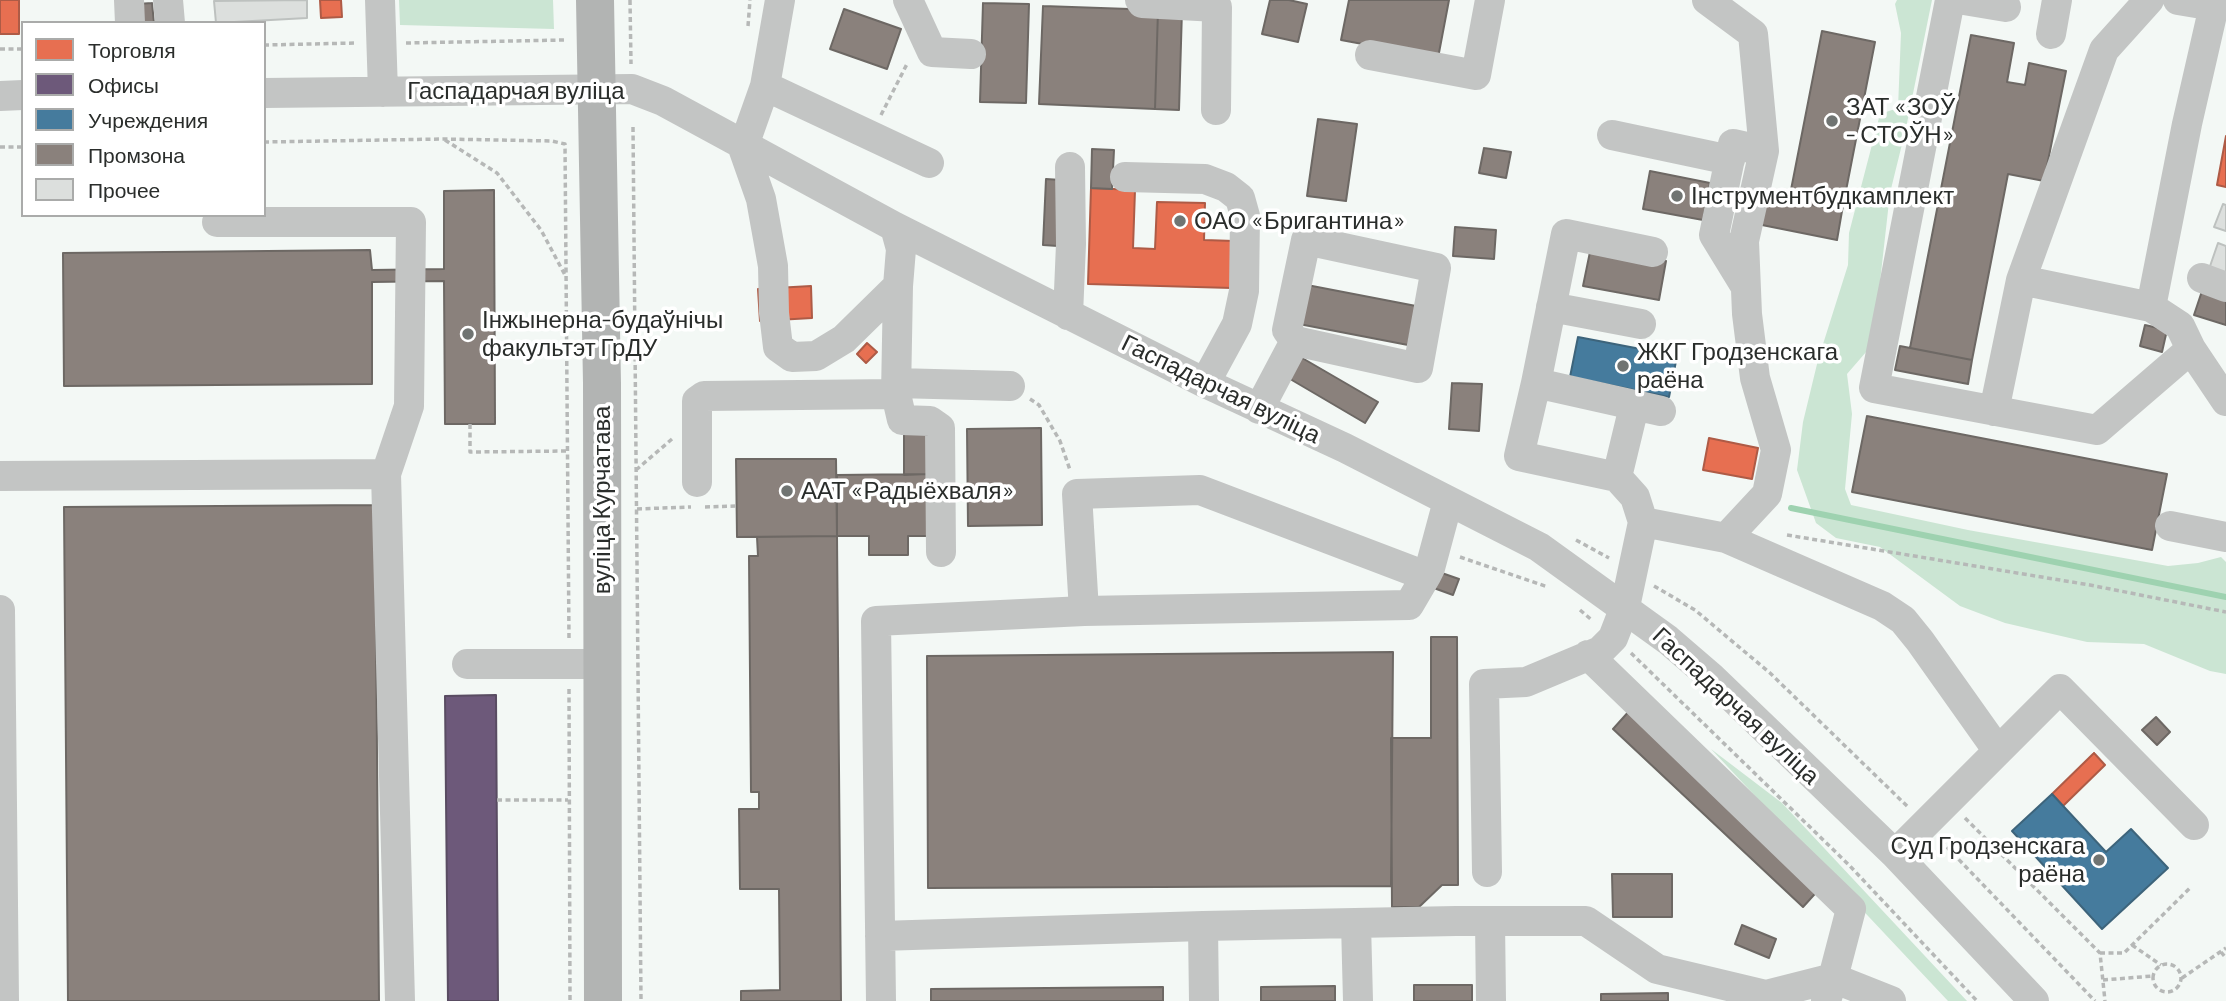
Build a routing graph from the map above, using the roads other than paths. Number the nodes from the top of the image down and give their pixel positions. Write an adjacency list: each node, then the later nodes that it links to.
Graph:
1 (129, 0): 18 (street)
2 (168, 0): 19 (street)
3 (380, 0): 25 (street)
4 (594, 0): 24 (main road, вуліца Курчатава)
5 (780, 0): 23 (street)
6 (908, 0): 21 (street)
7 (1140, 0): 15 (street)
8 (1490, 0): 22 (street)
9 (1707, 0): 32 (street)
10 (1950, 0): 56 (street)
11 (1964, 0): 17 (street)
12 (2057, 0): 20 (street)
13 (2148, 0): 40 (street)
14 (2178, 0): 16 (street)
15 (1192, 3): 29 (street)
16 (2213, 3): 44 (street)
17 (2006, 8)
18 (131, 21)
19 (170, 21)
20 (2051, 34)
21 (971, 54)
22 (1370, 55)
23 (765, 86): 31 (street); 34 (street)
24 (596, 89): 25 (street, Гаспадарчая вуліца); 31 (street, Гаспадарчая вуліца); 74 (main road, вуліца Курчатава)
25 (383, 92): 26 (street, Гаспадарчая вуліца)
26 (266, 93)
27 (21, 95): 28 (street)
28 (0, 96)
29 (1216, 110)
30 (1612, 135): 33 (street)
31 (742, 145): 38 (street, Гаспадарчая вуліца); 41 (street)
32 (1764, 151): 33 (street); 42 (street)
33 (1730, 160): 42 (street)
34 (929, 163)
35 (1070, 167): 45 (street)
36 (1125, 177): 49 (street)
37 (217, 222): 58 (street)
38 (895, 227): 41 (street); 45 (street, Гаспадарчая вуліца)
39 (1653, 252): 43 (street)
40 (2021, 280): 44 (street); 56 (street)
41 (898, 286): 52 (street)
42 (1746, 287): 66 (street)
43 (1551, 307): 46 (street); 50 (street)
44 (2151, 307): 48 (street)
45 (1068, 315): 49 (street, Гаспадарчая вуліца)
46 (1641, 324)
47 (1295, 341): 47 (street); 54 (street)
48 (2191, 349): 53 (street); 56 (street)
49 (1205, 383): 54 (street, Гаспадарчая вуліца)
50 (1536, 383): 55 (street); 60 (street)
51 (1010, 386): 52 (street)
52 (896, 389): 61 (street); 67 (street)
53 (2226, 401)
54 (1259, 409): 62 (street, Гаспадарчая вуліца)
55 (1661, 411)
56 (1994, 411)
57 (1631, 419): 60 (street)
58 (386, 474): 59 (street); 87 (street)
59 (0, 476)
60 (1617, 477): 63 (street)
61 (697, 482)
62 (1448, 501): 68 (street); 69 (street, Гаспадарчая вуліца)
63 (1643, 522): 66 (street); 69 (street)
64 (2170, 526): 65 (street)
65 (2226, 537)
66 (1726, 538): 75 (street)
67 (941, 552)
68 (1426, 576): 71 (street); 71 (street)
69 (1625, 607): 72 (street); 78 (street, Гаспадарчая вуліца)
70 (0, 610): 76 (street)
71 (1084, 611): 83 (street)
72 (1588, 655): 79 (street); 85 (street)
73 (467, 664): 74 (street)
74 (586, 664): 88 (main road, вуліца Курчатава)
75 (1998, 751): 77 (street); 78 (street)
76 (1, 825): 84 (street)
77 (2194, 825)
78 (1895, 854): 94 (street, Гаспадарчая вуліца)
79 (1487, 872)
80 (1490, 921): 81 (street); 85 (street); 92 (street)
81 (1356, 923): 82 (street); 91 (street)
82 (1203, 926): 83 (street); 90 (street)
83 (880, 936): 89 (street)
84 (2, 971): 86 (street)
85 (1829, 990): 93 (street)
86 (5, 1001)
87 (400, 1001)
88 (603, 1001)
89 (881, 1001)
90 (1204, 1001)
91 (1357, 1001)
92 (1491, 1001)
93 (1891, 1001)
94 (2034, 1001)

